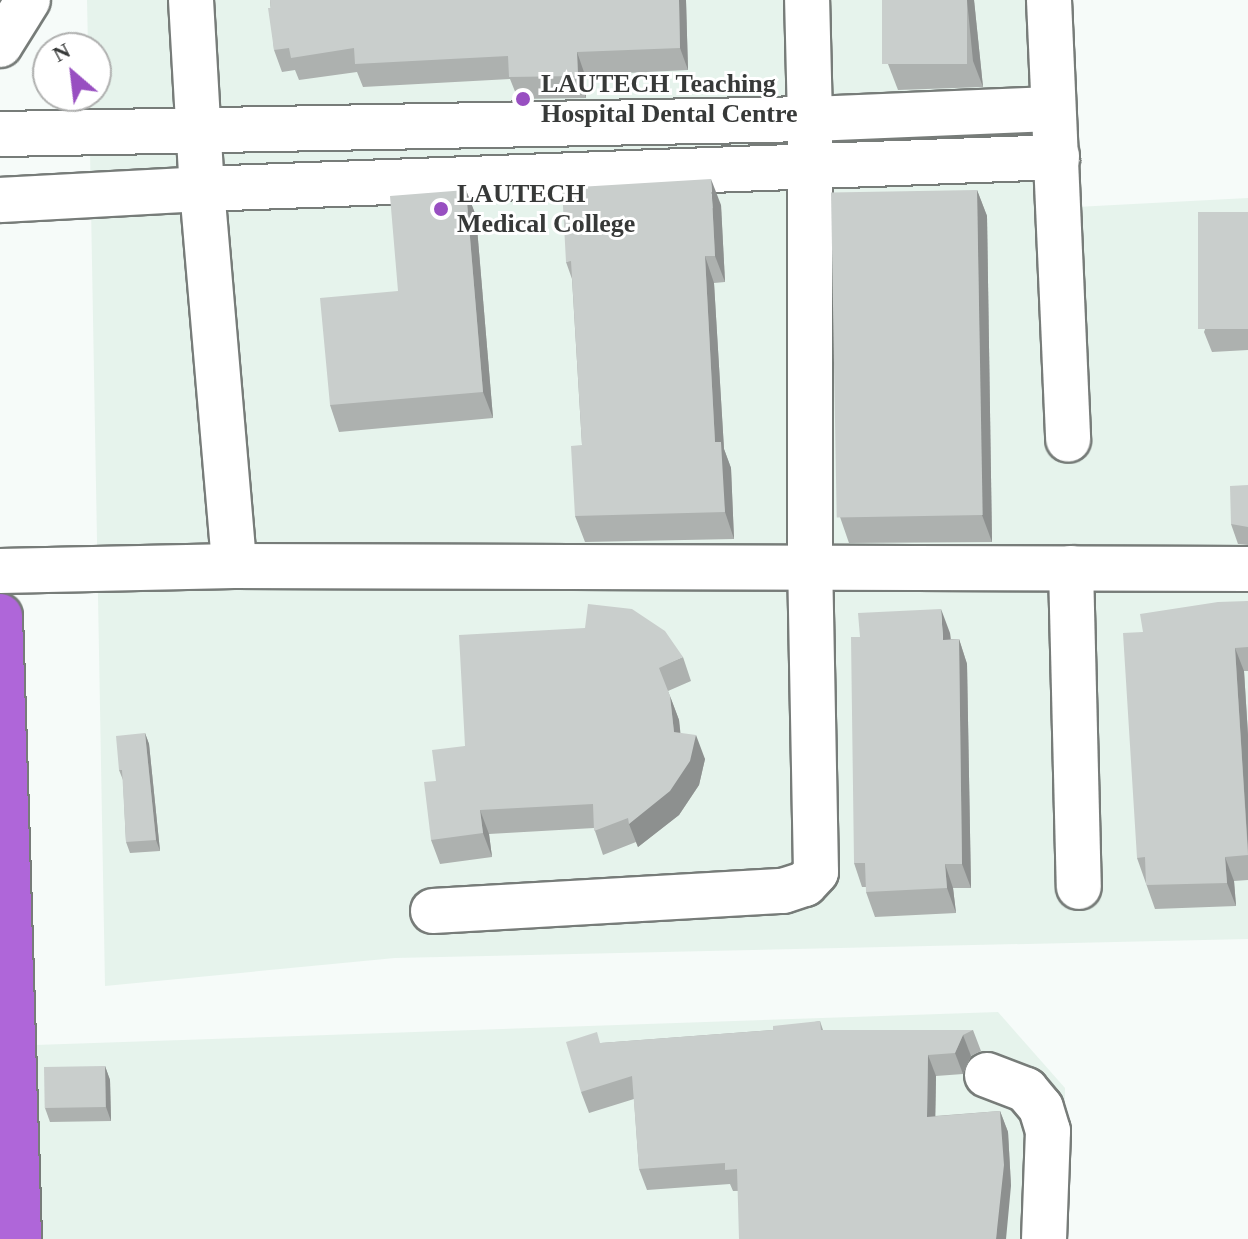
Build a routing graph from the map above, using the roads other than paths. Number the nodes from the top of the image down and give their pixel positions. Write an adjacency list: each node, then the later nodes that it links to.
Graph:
1 (28, 0): 5 (street)
2 (191, 0): 8 (street)
3 (807, 0): 7 (street)
4 (1049, 0): 6 (street)
5 (0, 45)
6 (1053, 109): 7 (street); 10 (street)
7 (810, 119): 8 (street); 11 (street)
8 (200, 130): 9 (street); 12 (street)
9 (0, 134)
10 (1057, 157): 11 (street); 14 (street)
11 (809, 165): 12 (street); 16 (street)
12 (202, 189): 13 (street); 15 (street)
13 (0, 200)
14 (1068, 440)
15 (234, 566): 16 (street); 19 (street)
16 (810, 568): 17 (street); 22 (street)
17 (1071, 568): 18 (street); 21 (street)
18 (1248, 569)
19 (0, 571)
20 (0, 616): 24 (highway)
21 (1079, 887)
22 (433, 911)
23 (987, 1075): 25 (street)
24 (19, 1239)
25 (1044, 1239)

